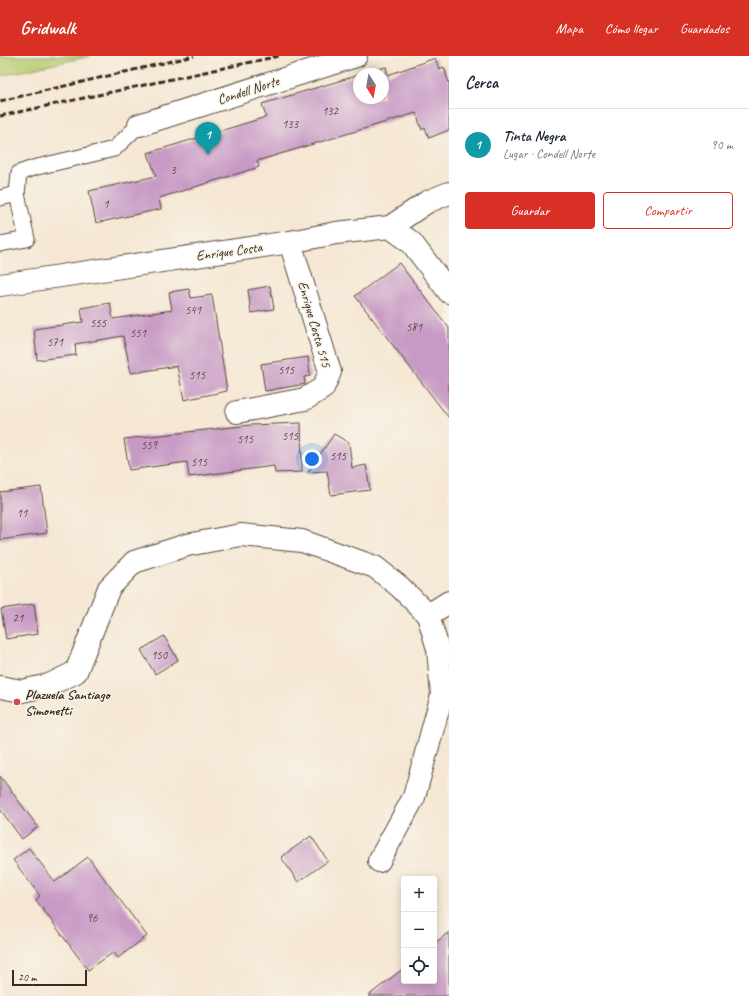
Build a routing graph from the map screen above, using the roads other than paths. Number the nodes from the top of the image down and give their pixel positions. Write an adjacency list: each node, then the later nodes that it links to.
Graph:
1 (356, 56): 2 (street, Condell Norte)
2 (140, 125): 4 (lane)
3 (449, 193): 6 (street, Enrique Costa)
4 (18, 194): 5 (lane); 8 (lane)
5 (0, 198)
6 (390, 227): 7 (street, Enrique Costa); 10 (street)
7 (290, 242): 9 (street, Enrique Costa); 11 (street, Enrique Costa 515)
8 (0, 244)
9 (0, 285)
10 (449, 292)
11 (237, 412)
12 (449, 602): 13 (street)
13 (428, 615): 14 (street); 15 (street)
14 (0, 687)
15 (379, 861)

